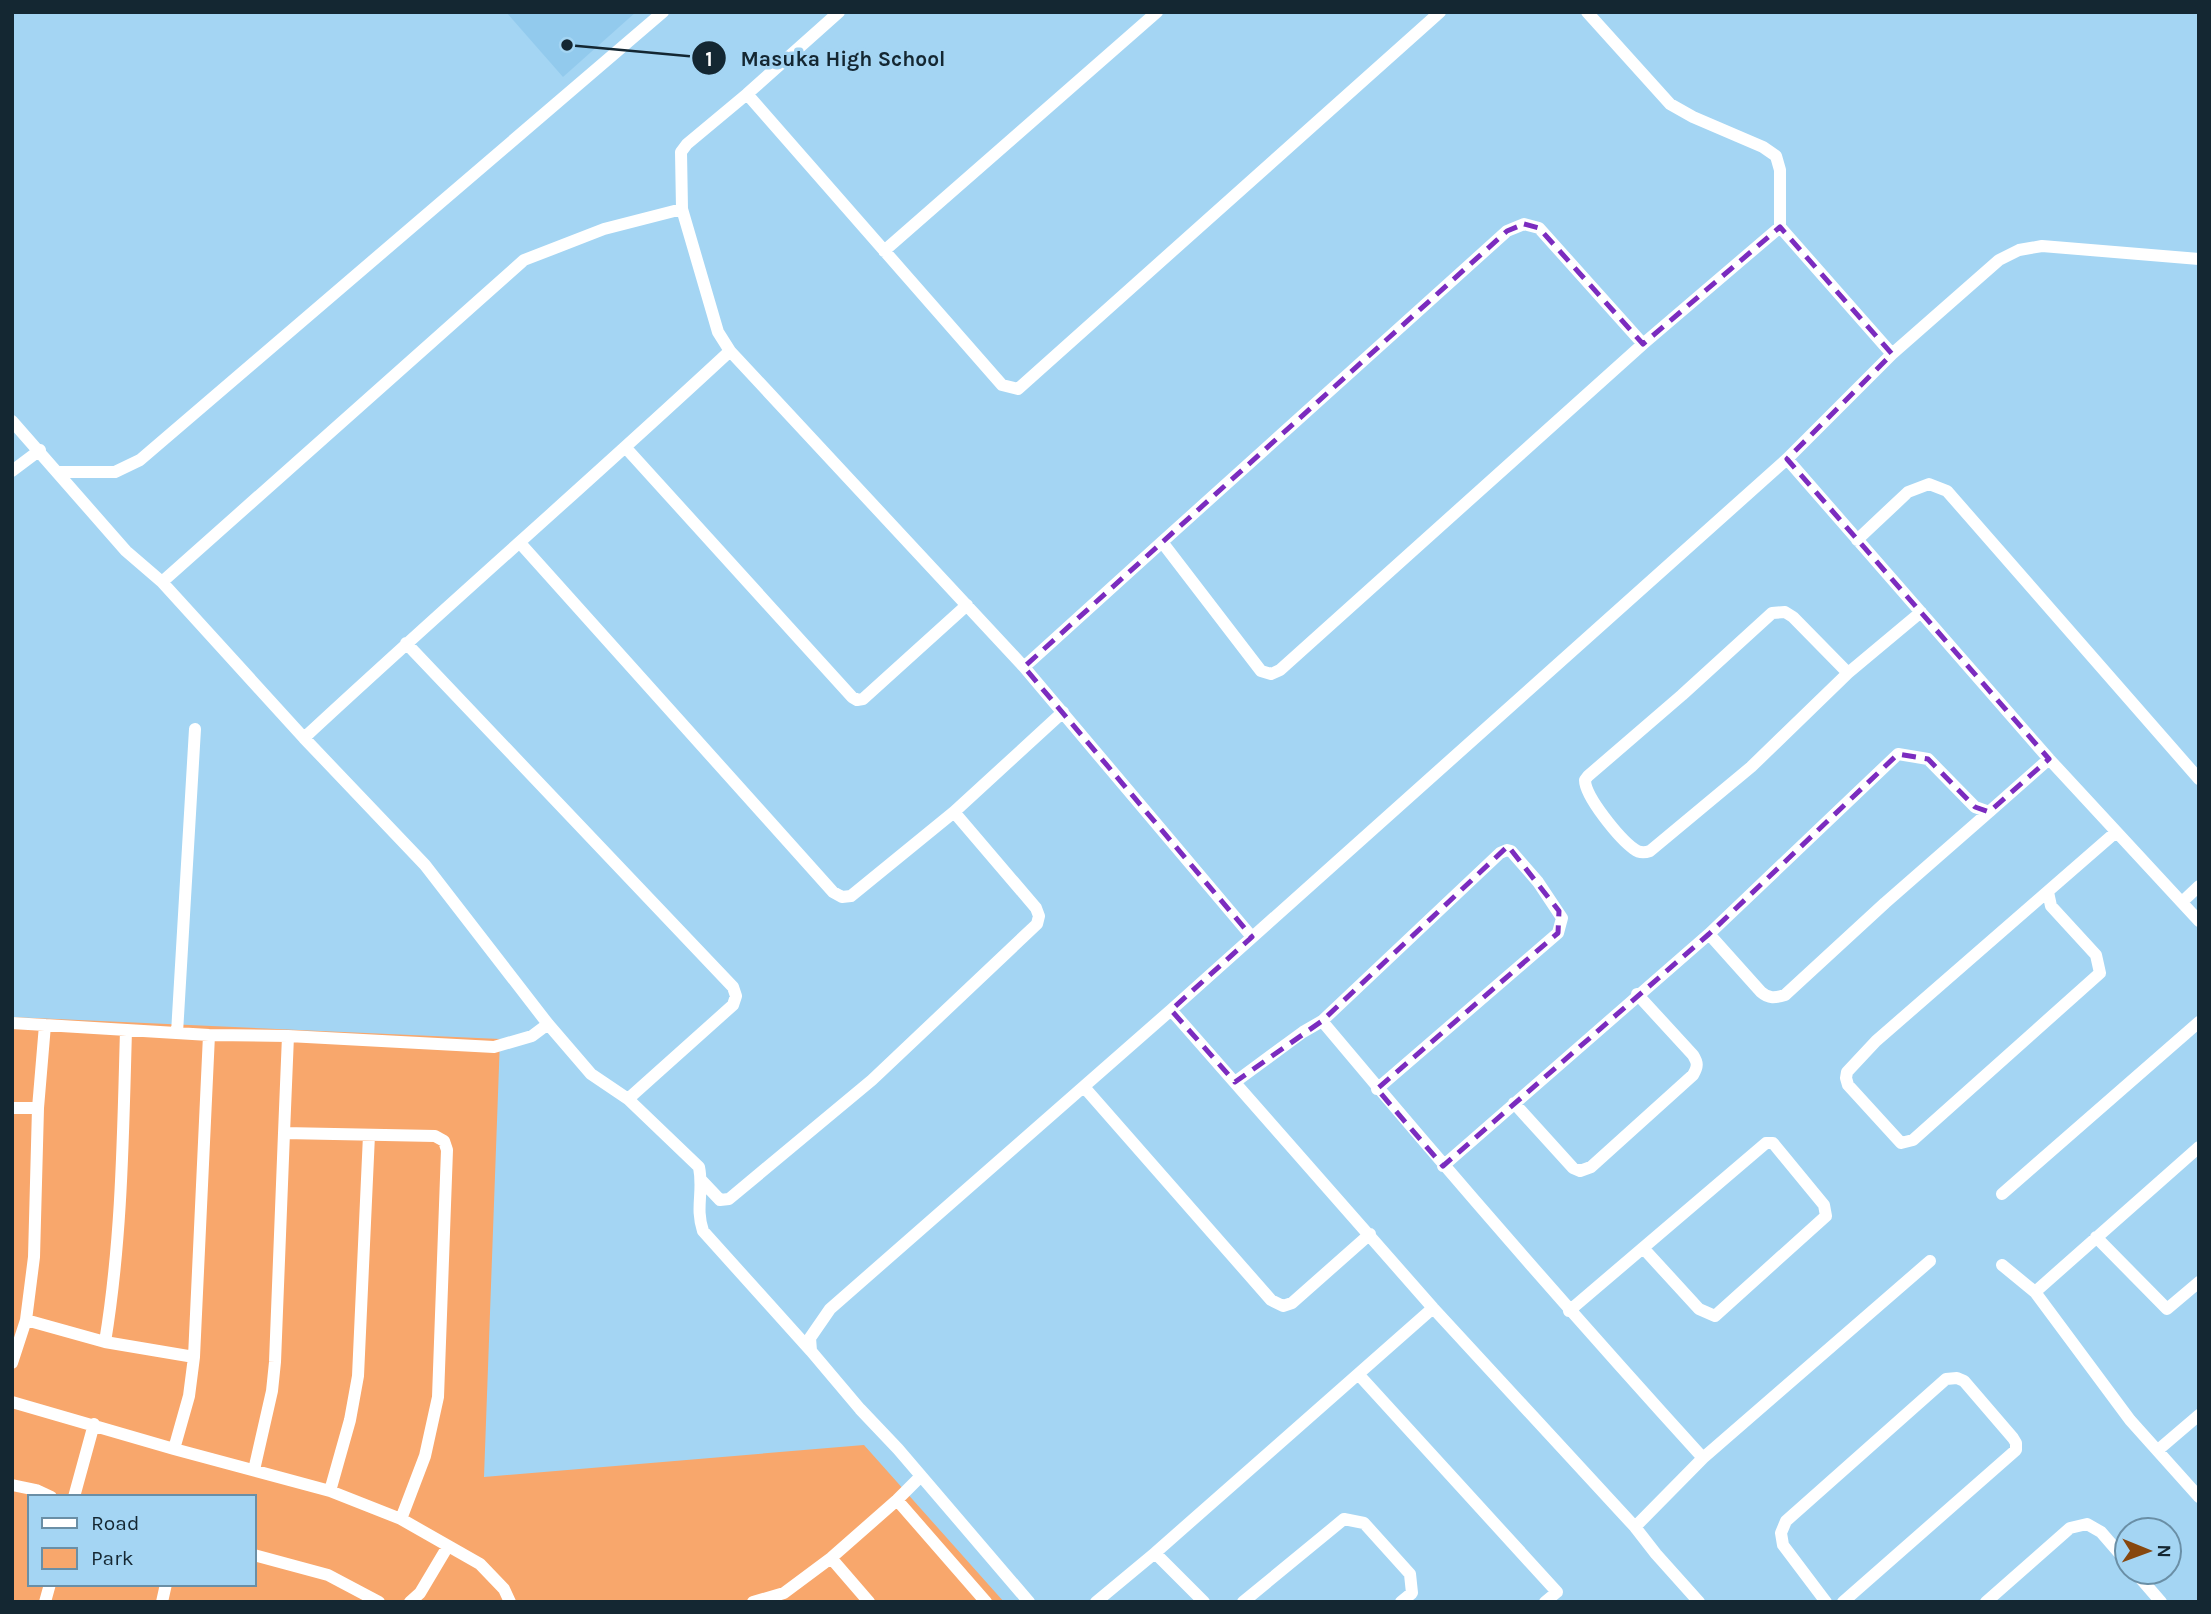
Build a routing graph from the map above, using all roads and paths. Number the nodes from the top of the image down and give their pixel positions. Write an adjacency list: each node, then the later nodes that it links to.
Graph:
1 (663, 12): 19 (street)
2 (839, 12): 6 (street)
3 (1157, 12): 9 (street)
4 (1440, 12): 9 (street)
5 (1588, 13): 8 (street)
6 (747, 94): 7 (street); 9 (street)
7 (682, 209): 12 (street); 23 (street)
8 (1780, 227): 11 (street); 13 (street)
9 (884, 251)
10 (2199, 259): 13 (street)
11 (1643, 344): 21 (street); 21 (street)
12 (730, 351): 15 (street); 24 (street)
13 (1892, 354): 17 (street)
14 (12, 421): 16 (street)
15 (626, 448): 22 (street); 24 (street)
16 (40, 450): 18 (street); 19 (street)
17 (1787, 459): 20 (street); 42 (street)
18 (12, 471)
19 (58, 472): 23 (street)
20 (1857, 540): 25 (street); 33 (street)
21 (1162, 542): 27 (street)
22 (520, 543): 26 (street); 34 (street)
23 (162, 582): 31 (street)
24 (967, 605): 27 (street)
25 (1921, 612): 28 (street); 32 (street)
26 (406, 643): 31 (street); 57 (street)
27 (1024, 667): 29 (street)
28 (1849, 673): 28 (street)
29 (1063, 712): 34 (street); 42 (street)
30 (195, 729): 51 (street)
31 (304, 738): 48 (street)
32 (2049, 759): 35 (street); 36 (street)
33 (2199, 779)
34 (954, 812): 65 (street)
35 (1989, 812): 41 (street); 41 (street)
36 (2116, 832): 38 (street); 39 (street)
37 (2199, 886): 39 (street)
38 (2048, 892): 38 (street)
39 (2182, 902): 40 (street)
40 (2199, 921)
41 (1709, 933): 43 (street)
42 (1252, 937): 44 (street)
43 (1637, 994): 58 (street); 58 (street)
44 (1171, 1010): 54 (street); 55 (street)
45 (1322, 1021): 54 (street); 56 (street); 56 (street)
46 (2199, 1022): 66 (street)
47 (12, 1023): 49 (street)
48 (548, 1024): 53 (street); 57 (street)
49 (44, 1025): 50 (street); 60 (street)
50 (126, 1030): 51 (street); 77 (street)
51 (177, 1033): 52 (street)
52 (209, 1035): 53 (street); 79 (street)
53 (288, 1036): 61 (street)
54 (1235, 1082): 67 (street)
55 (1084, 1087): 67 (street); 78 (street)
56 (1377, 1089): 64 (street)
57 (628, 1098): 65 (street)
58 (1514, 1103): 64 (street)
59 (12, 1108): 60 (street)
60 (38, 1108): 76 (street)
61 (284, 1133): 62 (street); 88 (street)
62 (369, 1135): 91 (street); 96 (street)
63 (2199, 1147): 68 (street)
64 (1443, 1166): 75 (street)
65 (702, 1181): 78 (street)
66 (2002, 1194)
67 (1370, 1234): 74 (street)
68 (2096, 1237): 72 (street); 73 (street)
69 (1644, 1249): 69 (street); 75 (street)
70 (1930, 1261): 87 (street)
71 (2002, 1265): 73 (street)
72 (2199, 1282)
73 (2035, 1292): 86 (street)
74 (1433, 1308): 81 (street); 97 (street)
75 (1569, 1311): 87 (street)
76 (26, 1320): 77 (street); 80 (street)
77 (105, 1342): 79 (street)
78 (810, 1351): 89 (street)
79 (194, 1357): 85 (street)
80 (12, 1363)
81 (1359, 1375): 100 (street); 116 (street)
82 (12, 1402): 84 (street)
83 (2199, 1415): 86 (street)
84 (94, 1424): 85 (street); 93 (street)
85 (174, 1449): 88 (street)
86 (2158, 1450): 94 (street)
87 (1703, 1458): 97 (street)
88 (254, 1470): 91 (street)
89 (921, 1476): 95 (street); 111 (street)
90 (12, 1485): 92 (street)
91 (330, 1491): 96 (street)
92 (47, 1495)
93 (75, 1495)
94 (2199, 1497)
95 (897, 1500): 102 (street); 110 (street)
96 (401, 1519): 98 (street)
97 (1635, 1527): 117 (street)
98 (448, 1546): 106 (street); 107 (street)
99 (2113, 1546): 120 (street)
100 (1155, 1553): 112 (street); 113 (street)
101 (256, 1556): 105 (street)
102 (831, 1558): 104 (street); 109 (street)
103 (2147, 1586): 121 (street)
104 (784, 1597): 108 (street)
105 (379, 1602)
106 (410, 1602)
107 (510, 1602)
108 (753, 1602)
109 (869, 1602)
110 (986, 1602)
111 (1029, 1602)
112 (1096, 1602)
113 (1204, 1602)
114 (1243, 1602): 115 (street)
115 (1401, 1602)
116 (1545, 1602)
117 (1699, 1602)
118 (1826, 1602): 119 (street)
119 (1843, 1602)
120 (1986, 1602)
121 (2161, 1602)

